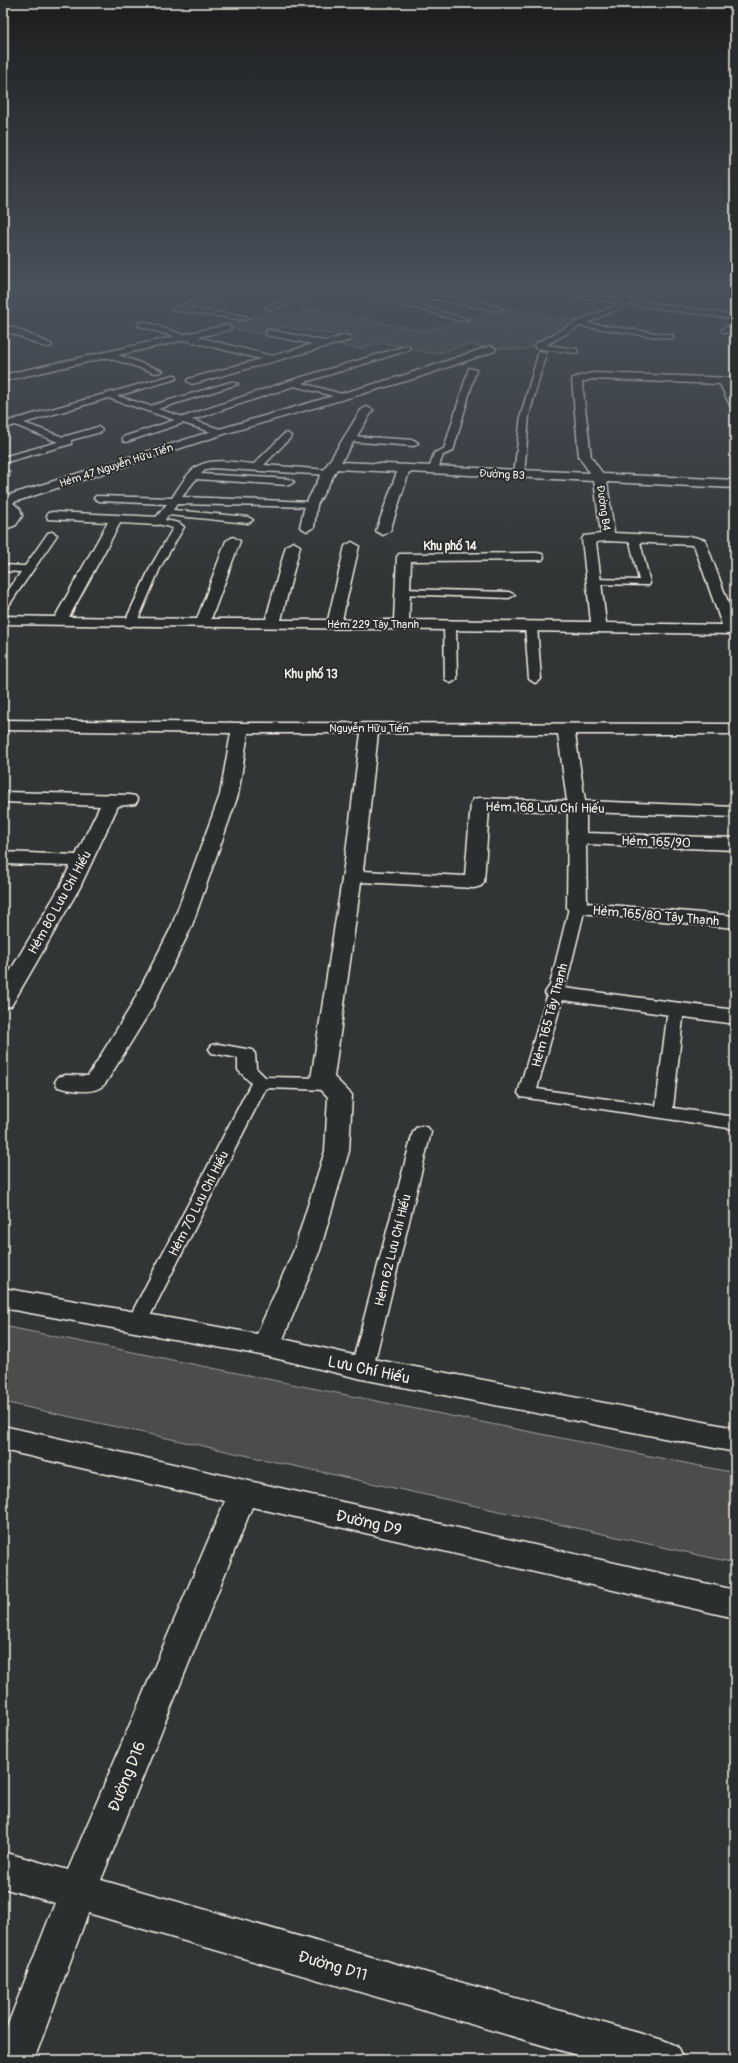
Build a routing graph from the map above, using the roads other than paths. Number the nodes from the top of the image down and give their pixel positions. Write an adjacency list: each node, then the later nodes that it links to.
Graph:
1 (132, 389): 10 (lane)
2 (216, 389): 13 (lane)
3 (276, 389): 16 (lane)
4 (314, 389): 11 (lane)
5 (368, 389): 11 (street, Hẻm 47 Nguyễn Hữu Tiến)
6 (466, 389): 29 (lane)
7 (532, 389): 30 (lane)
8 (578, 389): 32 (street, Đường B4)
9 (732, 389): 12 (street)
10 (109, 396): 13 (lane); 15 (lane)
11 (342, 397): 19 (street, Hẻm 47 Nguyễn Hữu Tiến)
12 (735, 405)
13 (150, 409): 16 (lane)
14 (367, 410): 22 (street)
15 (16, 419): 17 (lane); 23 (lane)
16 (184, 420): 19 (lane); 21 (lane)
17 (3, 426)
18 (98, 430): 23 (lane)
19 (220, 432): 36 (street, Hẻm 47 Nguyễn Hữu Tiến)
20 (287, 436): 26 (lane)
21 (126, 439)
22 (349, 439): 24 (lane); 28 (street)
23 (61, 440): 25 (lane)
24 (414, 443)
25 (3, 460)
26 (252, 468): 28 (lane); 31 (lane)
27 (404, 468): 28 (street, Đường B3); 29 (street, Đường B3); 45 (street)
28 (331, 469): 38 (street)
29 (434, 470): 30 (street, Đường B3)
30 (519, 475): 32 (street, Đường B3)
31 (193, 476): 33 (lane); 37 (lane)
32 (600, 479): 34 (street, Đường B3); 47 (street, Đường B4)
33 (289, 482)
34 (735, 484)
35 (99, 498): 37 (lane)
36 (5, 501): 43 (street, Hẻm 47 Nguyễn Hữu Tiến)
37 (176, 501): 38 (lane); 40 (lane)
38 (311, 506): 44 (street)
39 (53, 516): 41 (street)
40 (163, 517): 41 (street); 42 (lane); 61 (lane)
41 (116, 519): 60 (street)
42 (248, 520)
43 (3, 526)
44 (307, 528)
45 (383, 531)
46 (52, 535): 54 (lane)
47 (608, 537): 48 (street); 55 (street)
48 (634, 538): 55 (lane); 69 (street)
49 (233, 541): 62 (street)
50 (293, 546): 63 (street)
51 (352, 546): 64 (street)
52 (537, 557): 56 (street)
53 (3, 568): 54 (lane)
54 (28, 569): 58 (lane)
55 (594, 582): 68 (street)
56 (404, 592): 57 (lane); 65 (street)
57 (509, 595)
58 (3, 606)
59 (7, 620): 60 (street, Hẻm 229 Tây Thạnh)
60 (59, 622): 61 (street, Hẻm 229 Tây Thạnh)
61 (130, 624): 62 (street, Hẻm 229 Tây Thạnh)
62 (202, 624): 63 (street, Hẻm 229 Tây Thạnh)
63 (272, 624): 64 (street, Hẻm 229 Tây Thạnh)
64 (334, 624): 65 (street, Hẻm 229 Tây Thạnh)
65 (401, 624): 66 (street, Hẻm 229 Tây Thạnh)
66 (450, 625): 67 (street, Hẻm 229 Tây Thạnh); 70 (lane)
67 (531, 626): 68 (street, Hẻm 229 Tây Thạnh); 71 (lane)
68 (599, 628): 69 (street, Hẻm 229 Tây Thạnh)
69 (733, 630)
70 (451, 679)
71 (535, 679)
72 (3, 724): 73 (street, Nguyễn Hữu Tiến)
73 (240, 728): 74 (street, Nguyễn Hữu Tiến); 92 (street)
74 (370, 728): 75 (street, Nguyễn Hữu Tiến); 84 (street)
75 (566, 728): 76 (street, Nguyễn Hữu Tiến); 78 (street, Hẻm 165 Tây Thạnh)
76 (735, 729)
77 (3, 797): 83 (street, Hẻm 80 Lưu Chí Hiếu)
78 (577, 807): 79 (street, Hẻm 168 Lưu Chí Hiếu); 80 (street, Hẻm 165 Tây Thạnh); 84 (street, Hẻm 168 Lưu Chí Hiếu)
79 (735, 812)
80 (577, 838): 81 (street, Hẻm 165/90); 85 (street, Hẻm 165 Tây Thạnh)
81 (735, 844)
82 (3, 858): 83 (street)
83 (83, 861): 88 (street, Hẻm 80 Lưu Chí Hiếu)
84 (353, 876): 94 (street)
85 (577, 908): 86 (street, Hẻm 165/80 Tây Thạnh); 87 (lane, Hẻm 165 Tây Thạnh)
86 (735, 922)
87 (556, 994): 89 (street); 95 (lane, Hẻm 165 Tây Thạnh)
88 (3, 1001)
89 (676, 1009): 90 (street); 95 (lane)
90 (735, 1016)
91 (218, 1049): 93 (lane)
92 (66, 1082)
93 (260, 1082): 94 (lane); 99 (lane, Hẻm 70 Lưu Chí Hiếu)
94 (328, 1084): 100 (street)
95 (664, 1112): 96 (lane, Hẻm 165 Tây Thạnh)
96 (735, 1123)
97 (422, 1132): 101 (lane, Hẻm 62 Lưu Chí Hiếu)
98 (3, 1298): 99 (street, Lưu Chí Hiếu)
99 (136, 1324): 100 (street, Lưu Chí Hiếu)
100 (266, 1346): 101 (street, Lưu Chí Hiếu)
101 (362, 1368): 103 (street, Lưu Chí Hiếu)
102 (3, 1438): 104 (street, Đường D9)
103 (735, 1440)
104 (243, 1493): 105 (street, Đường D9); 107 (street, Đường D16)
105 (735, 1604)
106 (3, 1870): 107 (street, Đường D11)
107 (78, 1892): 108 (street, Đường D16); 109 (street, Đường D11)
108 (14, 2060)
109 (663, 2060)

